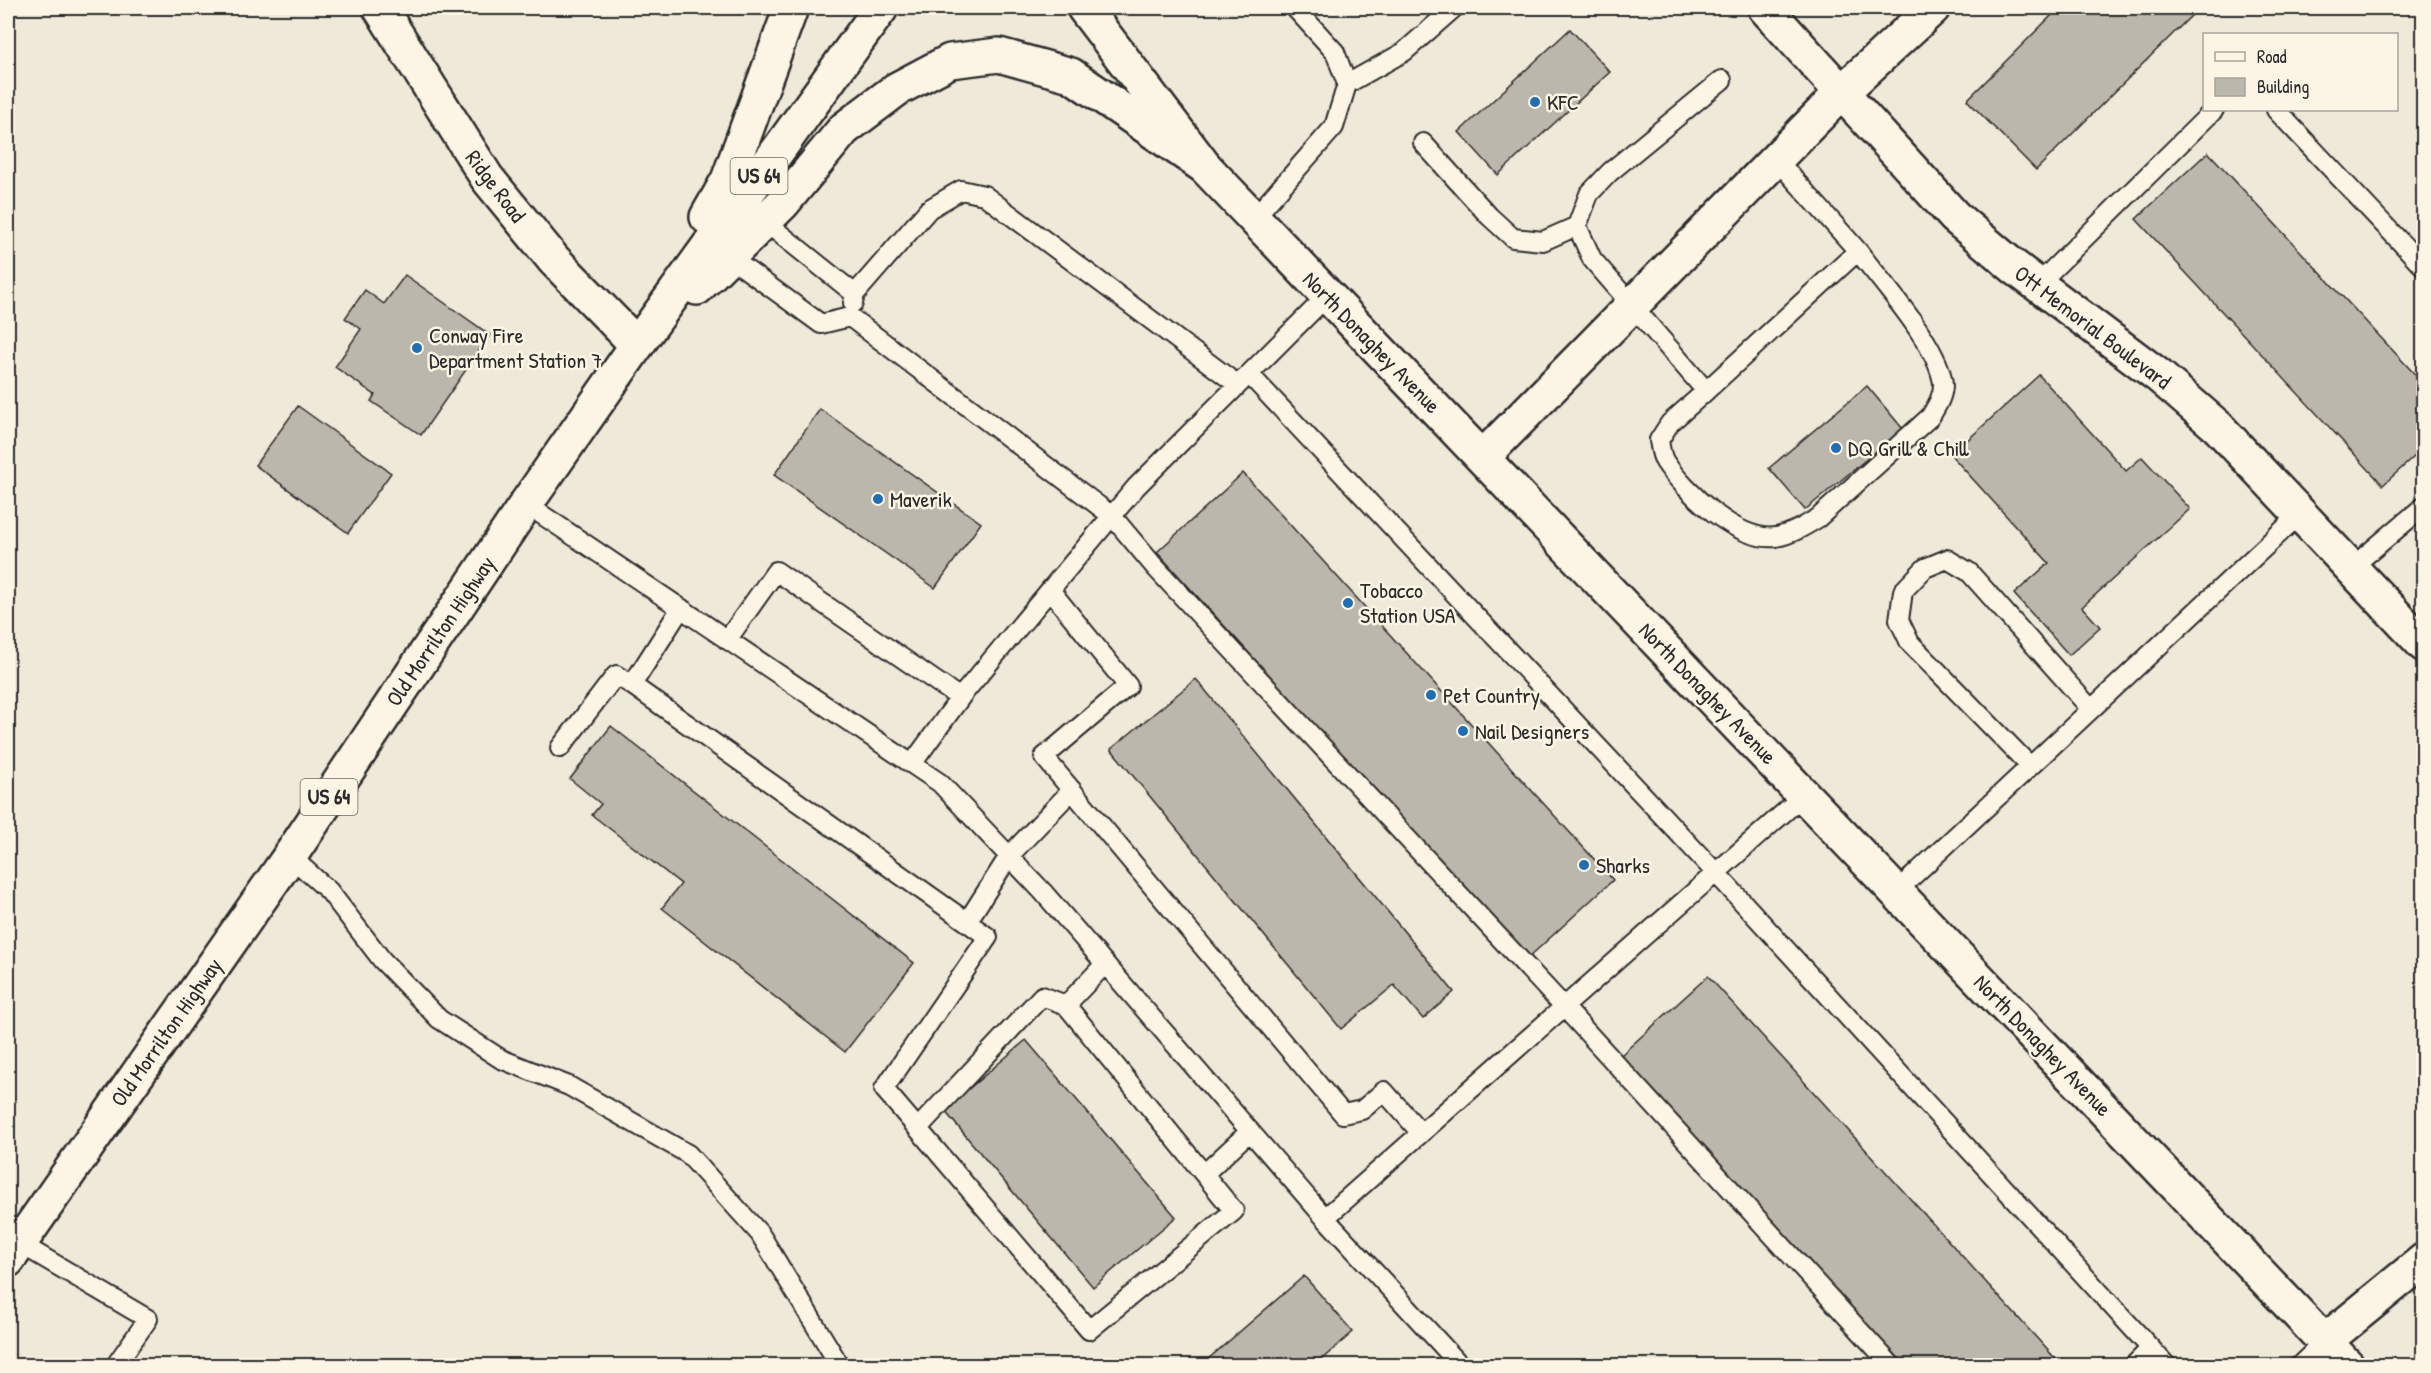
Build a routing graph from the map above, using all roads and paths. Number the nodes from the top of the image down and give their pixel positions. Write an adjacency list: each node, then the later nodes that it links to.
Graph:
1 (380, 8): 28 (street, Ridge Road)
2 (791, 8): 28 (street)
3 (881, 8): 28 (street, Old Morrilton Highway / US 64)
4 (1295, 8): 10 (lane)
5 (1454, 8): 10 (lane)
6 (1765, 8): 11 (street, Ott Memorial Boulevard)
7 (1934, 8): 11 (street)
8 (1085, 9): 16 (street, North Donaghey Avenue)
9 (1722, 80): 19 (lane)
10 (1347, 84): 17 (lane)
11 (1843, 91): 15 (street); 23 (street, Ott Memorial Boulevard)
12 (2213, 111): 23 (lane)
13 (2277, 111): 22 (lane)
14 (1423, 143): 19 (lane)
15 (1776, 159): 20 (lane); 26 (street)
16 (1205, 167): 17 (street, North Donaghey Avenue); 18 (street)
17 (1254, 218): 25 (street, North Donaghey Avenue)
18 (764, 221): 21 (street); 24 (lane)
19 (1577, 226): 26 (lane)
20 (1858, 251): 30 (lane); 30 (lane)
21 (729, 257): 27 (lane); 28 (street)
22 (2424, 267)
23 (2038, 284): 34 (street, Ott Memorial Boulevard)
24 (855, 294): 27 (lane); 29 (lane)
25 (1328, 295): 29 (lane); 31 (street, North Donaghey Avenue)
26 (1632, 306): 30 (lane); 31 (street)
27 (850, 317): 35 (lane)
28 (637, 345): 32 (street, Old Morrilton Highway / US 64)
29 (1243, 380): 35 (lane); 51 (lane)
30 (1706, 391)
31 (1483, 457): 48 (street, North Donaghey Avenue)
32 (526, 504): 38 (lane); 49 (street, Old Morrilton Highway / US 64)
33 (2424, 506): 36 (lane)
34 (2301, 513): 36 (street, Ott Memorial Boulevard); 43 (lane)
35 (1112, 516): 37 (lane); 56 (lane)
36 (2352, 567): 40 (street, Ott Memorial Boulevard)
37 (1050, 590): 42 (lane); 47 (lane)
38 (681, 608): 39 (lane); 41 (lane)
39 (727, 640): 42 (lane); 45 (lane)
40 (2424, 645)
41 (632, 685): 44 (lane); 53 (lane)
42 (960, 698): 45 (lane)
43 (2090, 708): 46 (lane); 46 (lane)
44 (560, 748)
45 (912, 765): 50 (lane)
46 (2029, 765): 52 (lane)
47 (1072, 790): 50 (lane); 59 (lane)
48 (1805, 794): 51 (lane); 52 (street, North Donaghey Avenue)
49 (290, 856): 62 (street, Old Morrilton Highway / US 64); 67 (lane)
50 (1008, 856): 53 (lane); 54 (lane)
51 (1716, 873): 56 (lane); 65 (lane)
52 (1897, 891): 64 (street, North Donaghey Avenue)
53 (967, 922): 57 (lane)
54 (1105, 964): 55 (lane); 58 (lane)
55 (1066, 1005): 57 (lane); 60 (lane)
56 (1564, 1007): 59 (lane); 69 (lane)
57 (918, 1128): 60 (lane)
58 (1250, 1131): 60 (lane); 61 (lane)
59 (1421, 1133): 61 (lane)
60 (1204, 1174)
61 (1325, 1218): 68 (lane)
62 (13, 1251): 66 (lane)
63 (2424, 1260): 64 (street)
64 (2325, 1341): 72 (lane); 73 (street, North Donaghey Avenue)
65 (2151, 1348): 70 (lane); 71 (lane)
66 (115, 1365)
67 (840, 1365)
68 (1461, 1365)
69 (1892, 1365)
70 (2133, 1365)
71 (2167, 1365)
72 (2299, 1365)
73 (2348, 1365)

